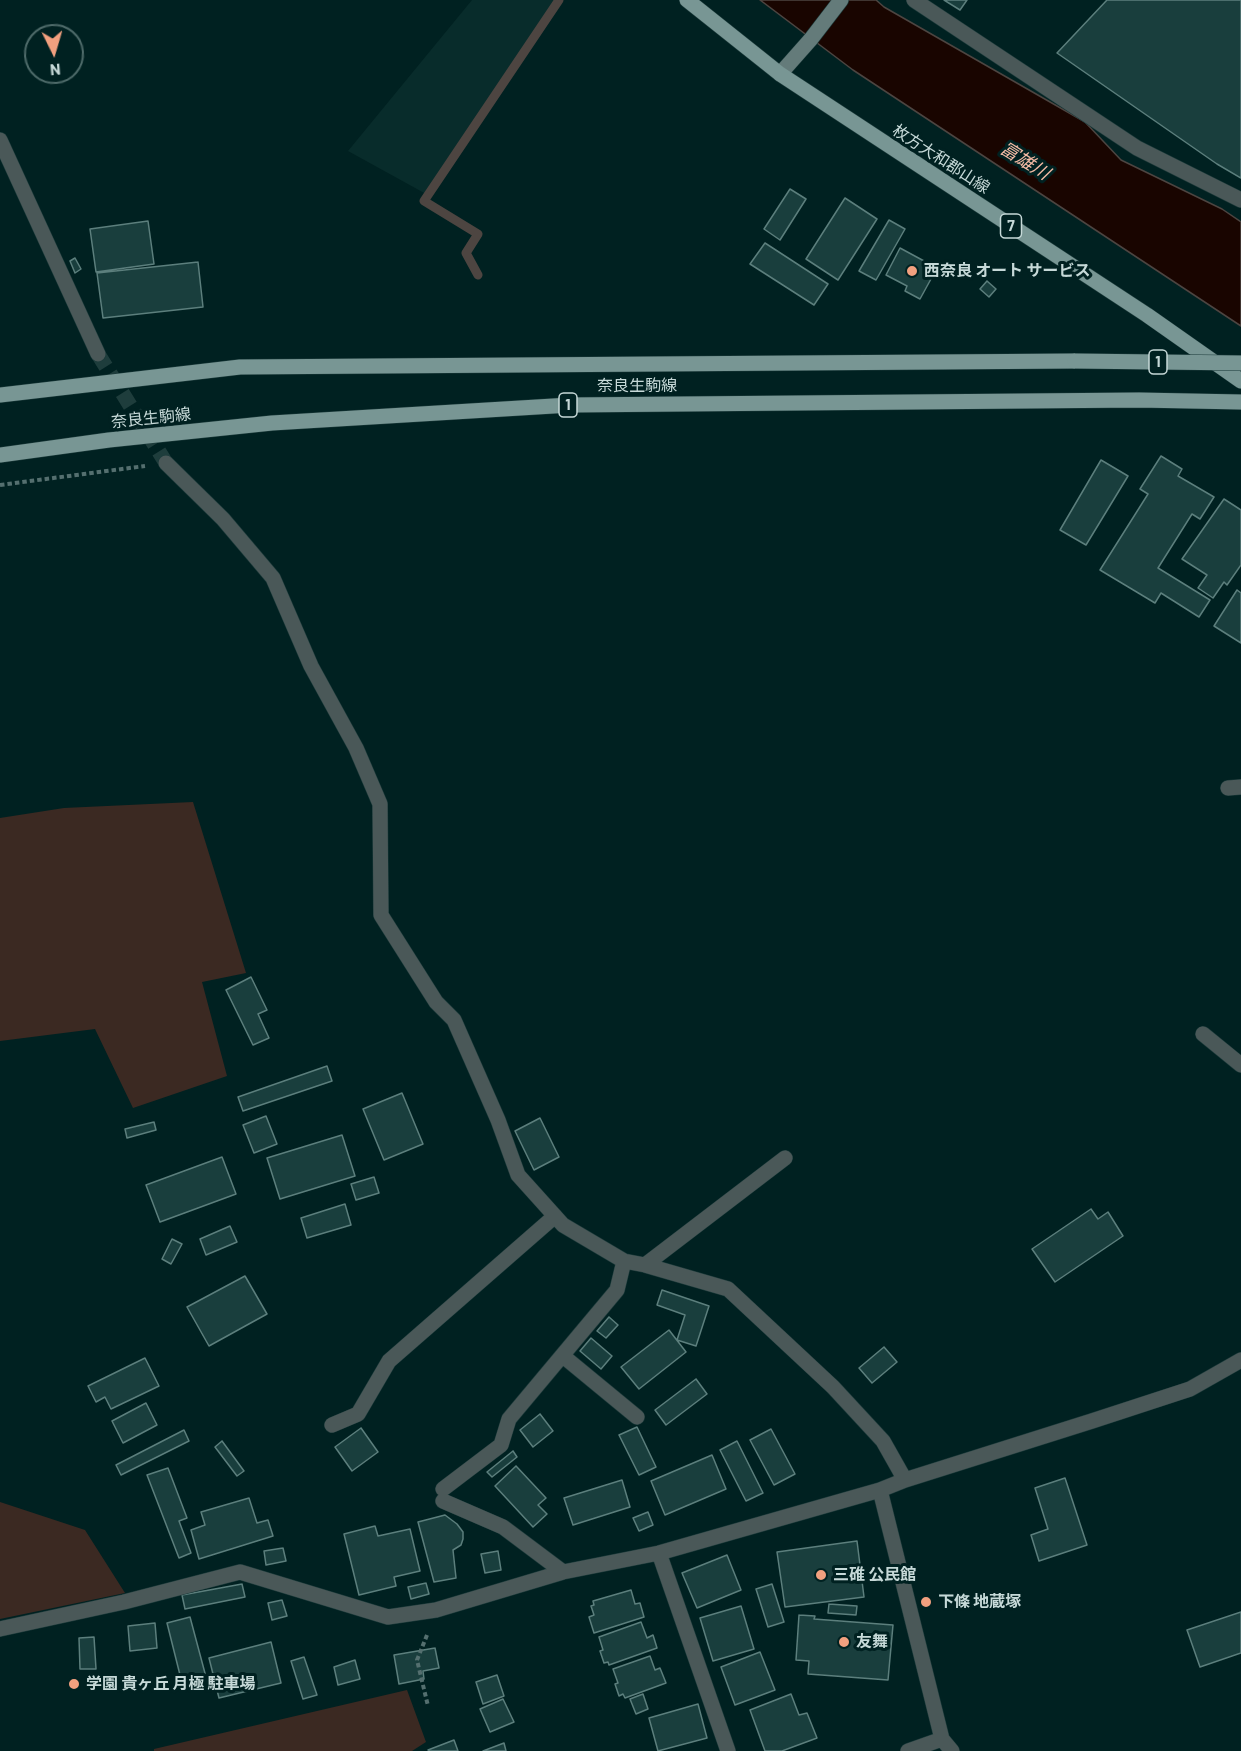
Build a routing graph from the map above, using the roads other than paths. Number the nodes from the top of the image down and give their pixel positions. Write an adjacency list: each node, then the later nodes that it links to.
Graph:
1 (687, 0): 4 (main road, 枚方大和郡山線 / 7)
2 (841, 0): 4 (main road)
3 (914, 0): 6 (street)
4 (780, 74): 9 (main road, 枚方大和郡山線 / 7)
5 (0, 140): 7 (street)
6 (1241, 200)
7 (98, 354)
8 (1241, 363): 10 (main road, 奈良生駒線 / 1, bridge)
9 (1241, 381)
10 (0, 395)
11 (1241, 402): 12 (main road, 奈良生駒線 / 1)
12 (0, 455)
13 (166, 463): 17 (street)
14 (1203, 1034): 15 (street)
15 (1241, 1065)
16 (785, 1158): 19 (street)
17 (555, 1216): 18 (street); 23 (street)
18 (624, 1261): 19 (street); 20 (street)
19 (645, 1265): 24 (street)
20 (562, 1356): 22 (street); 27 (street)
21 (1241, 1360): 24 (street)
22 (637, 1417)
23 (332, 1425)
24 (905, 1480): 25 (street)
25 (880, 1490): 26 (street); 29 (street)
26 (659, 1553): 27 (street); 30 (street)
27 (562, 1572): 28 (street)
28 (0, 1629)
29 (942, 1739): 31 (street); 32 (street)
30 (728, 1751)
31 (908, 1751)
32 (952, 1751)

